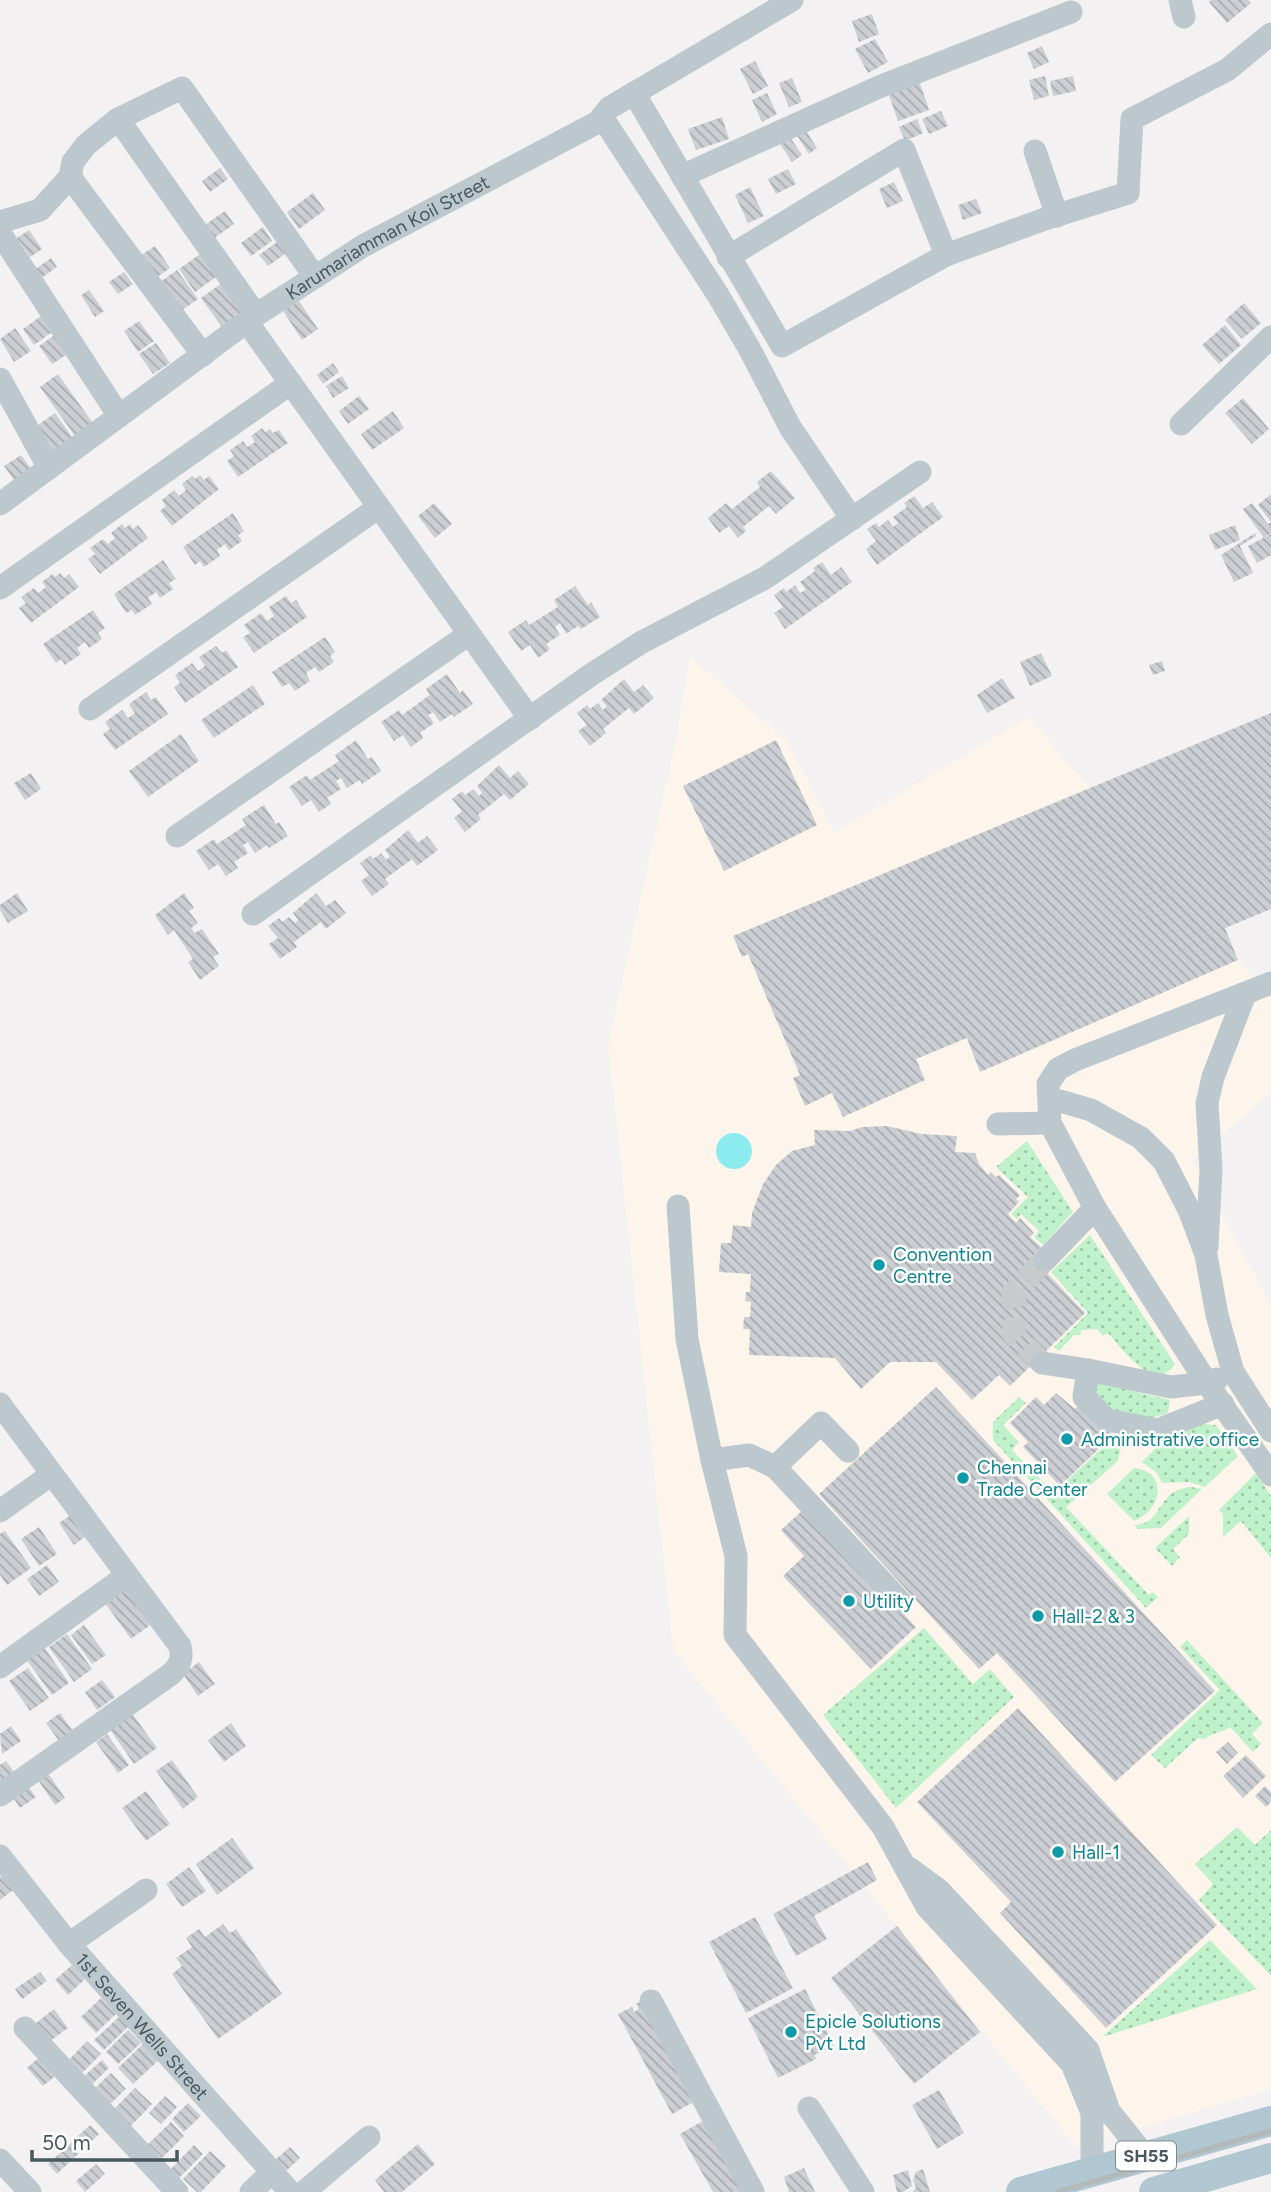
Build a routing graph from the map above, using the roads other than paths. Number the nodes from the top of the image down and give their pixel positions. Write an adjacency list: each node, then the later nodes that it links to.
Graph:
1 (792, 0): 4 (street, Karumariamman Koil Street)
2 (1071, 12): 8 (street)
3 (1271, 34): 10 (street)
4 (634, 93): 5 (street, Karumariamman Koil Street); 8 (street)
5 (602, 117): 15 (street, Karumariamman Koil Street); 27 (street)
6 (118, 119): 9 (street); 15 (street); 16 (street)
7 (1035, 150): 10 (street)
8 (682, 176): 14 (street)
9 (69, 177): 11 (street); 18 (street)
10 (1057, 216): 13 (street)
11 (0, 222)
12 (0, 233): 21 (street)
13 (946, 255): 14 (street); 14 (street)
14 (728, 257)
15 (314, 277): 16 (street, Karumariamman Koil Street)
16 (251, 318): 18 (street, Karumariamman Koil Street); 20 (street)
17 (1271, 337): 22 (street)
18 (203, 355): 21 (street, Karumariamman Koil Street)
19 (0, 379): 23 (street)
20 (291, 383): 26 (street); 28 (street)
21 (119, 416): 23 (street, Karumariamman Koil Street)
22 (1181, 424)
23 (49, 468): 25 (street, Karumariamman Koil Street)
24 (920, 472): 27 (street)
25 (0, 504)
26 (379, 507): 29 (street); 30 (street)
27 (852, 519): 31 (street)
28 (0, 588)
29 (469, 634): 31 (street); 32 (street)
30 (90, 709)
31 (530, 719): 33 (street)
32 (177, 836)
33 (253, 914)
34 (1271, 983): 35 (street)
35 (1245, 994): 36 (street); 40 (street)
36 (1051, 1114): 37 (street); 39 (street); 40 (street)
37 (998, 1124)
38 (678, 1206): 50 (street)
39 (1095, 1208): 41 (street); 45 (street)
40 (1206, 1255): 44 (street)
41 (1045, 1260)
42 (1042, 1363): 43 (street)
43 (1088, 1370): 45 (street); 46 (street)
44 (1233, 1372): 45 (street); 48 (street)
45 (1207, 1383): 46 (street)
46 (1223, 1404): 53 (street)
47 (0, 1405): 52 (street)
48 (1271, 1431)
49 (848, 1451): 51 (street)
50 (712, 1460): 51 (street); 60 (street)
51 (775, 1467): 56 (street)
52 (52, 1474): 54 (street); 55 (street)
53 (1271, 1475)
54 (0, 1511)
55 (126, 1576): 57 (street); 58 (street)
56 (901, 1602)
57 (0, 1667)
58 (0, 1795)
59 (0, 1856): 62 (street, 1st Seven Wells Street)
60 (901, 1862): 68 (street); 71 (street)
61 (146, 1890): 62 (street)
62 (69, 1944): 72 (street, 1st Seven Wells Street)
63 (651, 2001): 78 (street)
64 (25, 2028): 74 (street)
65 (809, 2108): 79 (street)
66 (1271, 2121): 68 (main road, SH55)
67 (369, 2137): 77 (street)
68 (1144, 2156): 71 (main road, SH55)
69 (1271, 2158): 81 (main road, SH55)
70 (0, 2160): 73 (street)
71 (1093, 2171): 80 (main road, SH55)
72 (272, 2172): 75 (street); 76 (street, 1st Seven Wells Street)
73 (30, 2192)
74 (177, 2192)
75 (251, 2192)
76 (290, 2192)
77 (304, 2192)
78 (753, 2192)
79 (863, 2192)
80 (1021, 2192)
81 (1154, 2192)

